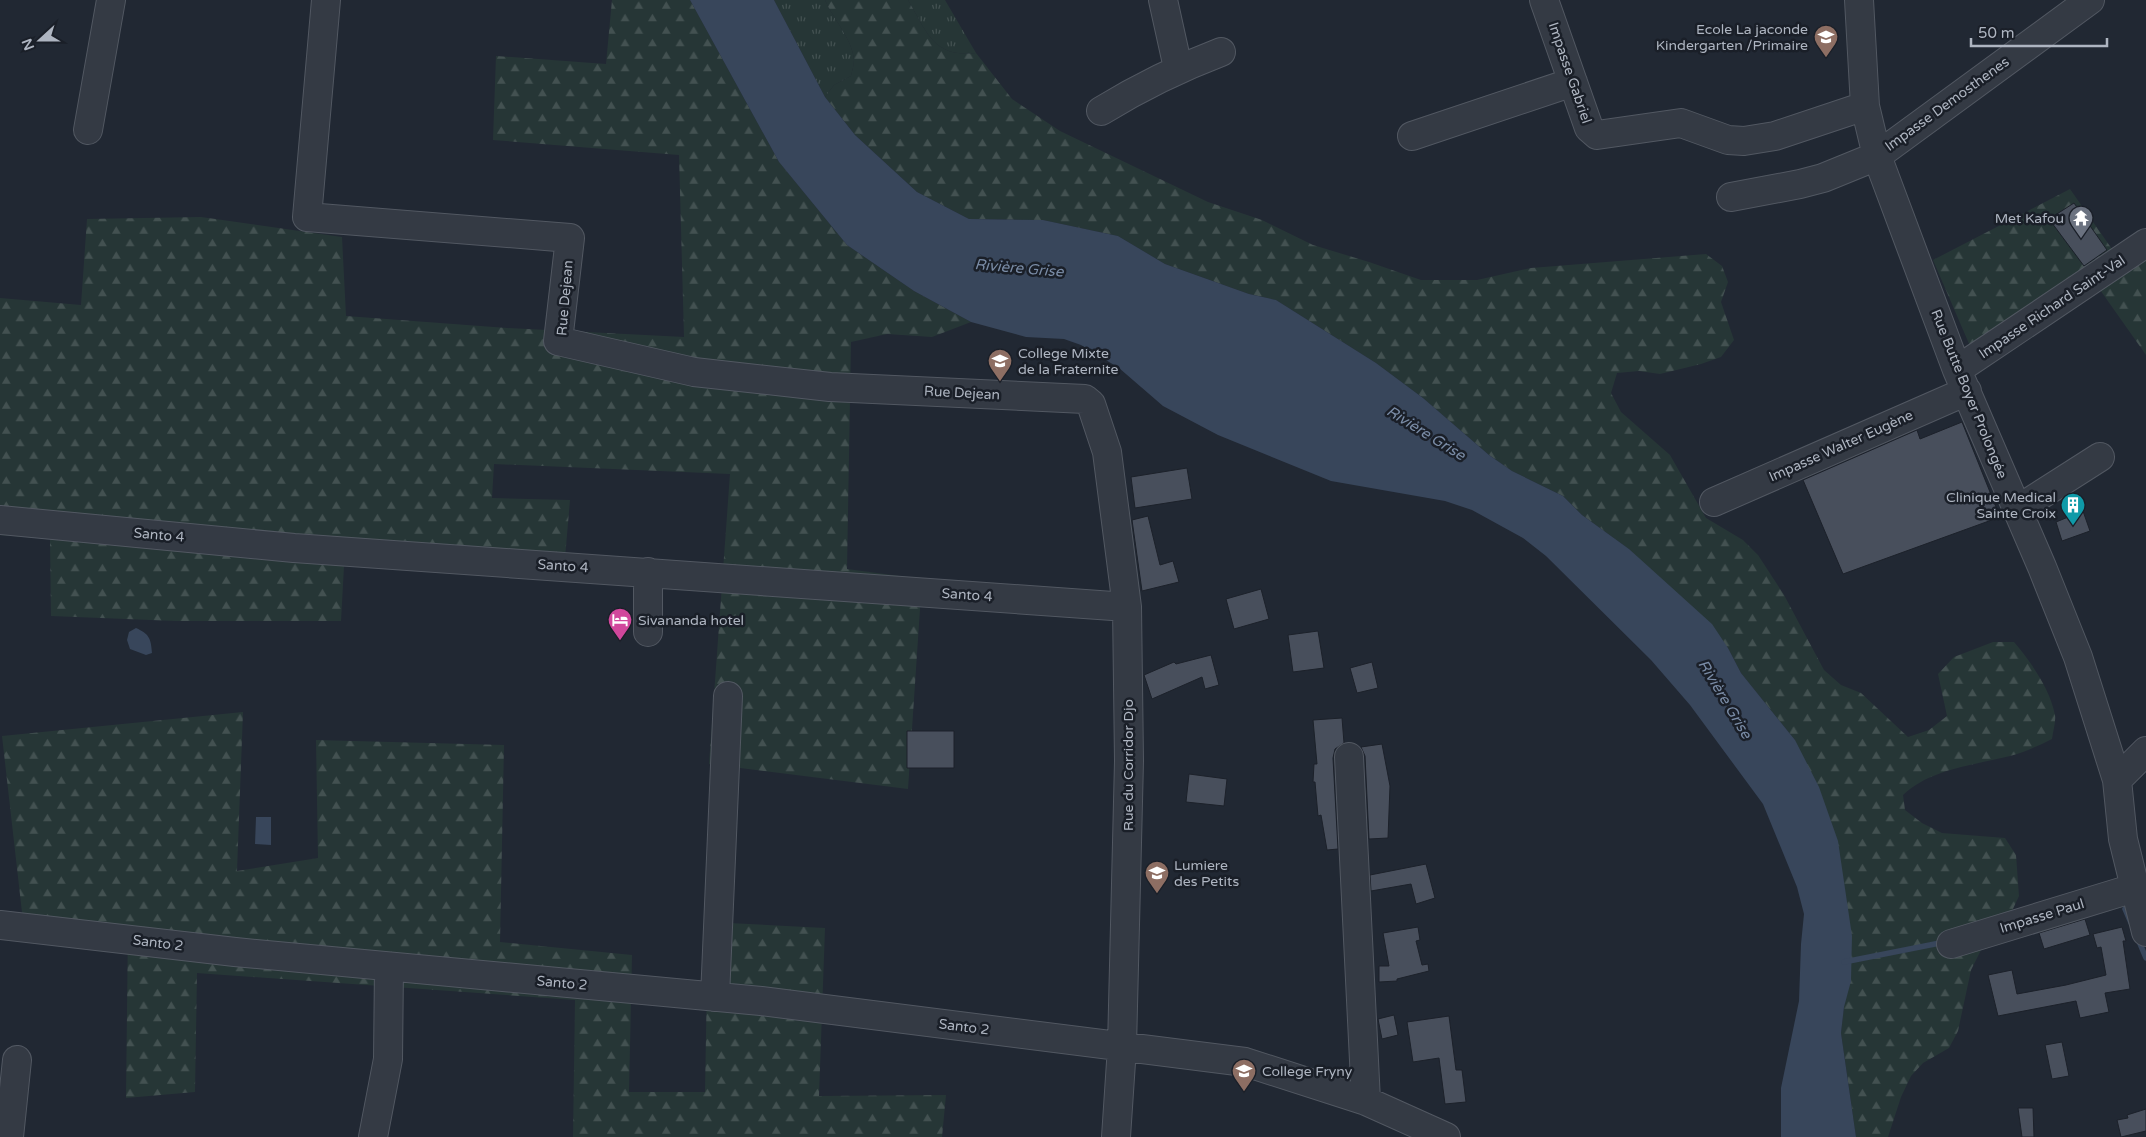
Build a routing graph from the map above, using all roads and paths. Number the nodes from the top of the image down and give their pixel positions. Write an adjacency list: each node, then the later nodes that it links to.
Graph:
1 (111, 0): 12 (street)
2 (326, 0): 18 (street, Rue Dejean)
3 (1163, 0): 8 (street)
4 (1544, 0): 9 (street, Impasse Gabriel)
5 (1859, 0): 10 (street, Rue Butte Boyer Prolongée)
6 (2090, 0): 14 (street, Impasse Demosthenes)
7 (1221, 52): 8 (street)
8 (1178, 68): 11 (street)
9 (1573, 82): 10 (street, Impasse Gabriel); 13 (street)
10 (1865, 106): 14 (street, Rue Butte Boyer Prolongée)
11 (1101, 111)
12 (88, 130)
13 (1412, 136)
14 (1877, 156): 15 (street, Impasse Demosthenes); 17 (street, Rue Butte Boyer Prolongée)
15 (1731, 197)
16 (2146, 244): 17 (street, Impasse Richard Saint-Val)
17 (1962, 381): 20 (street, Impasse Walter Eugène); 21 (street, Rue Butte Boyer Prolongée)
18 (1085, 399): 24 (street, Rue du Corridor Djo)
19 (2100, 457): 21 (street)
20 (1714, 502)
21 (2017, 510): 29 (street, Rue Butte Boyer Prolongée)
22 (0, 520): 23 (street, Santo 4)
23 (648, 572): 24 (street, Santo 4); 25 (street)
24 (1127, 607): 36 (street, Rue du Corridor Djo)
25 (648, 632)
26 (728, 696): 35 (street)
27 (2146, 751): 29 (street)
28 (1349, 757): 38 (street)
29 (2117, 780): 30 (street, Rue Butte Boyer Prolongée)
30 (2134, 888): 32 (street, Rue Butte Boyer Prolongée); 33 (street, Impasse Paul)
31 (0, 925): 34 (street, Santo 2)
32 (2146, 932)
33 (1951, 944)
34 (389, 967): 35 (street, Santo 2); 40 (street)
35 (715, 997): 36 (street, Santo 2)
36 (1122, 1047): 38 (street, Santo 2); 41 (street, Rue du Corridor Djo)
37 (17, 1060): 39 (street)
38 (1366, 1101): 42 (street, Santo 2)
39 (9, 1137)
40 (373, 1137)
41 (1116, 1137)
42 (1446, 1137)

